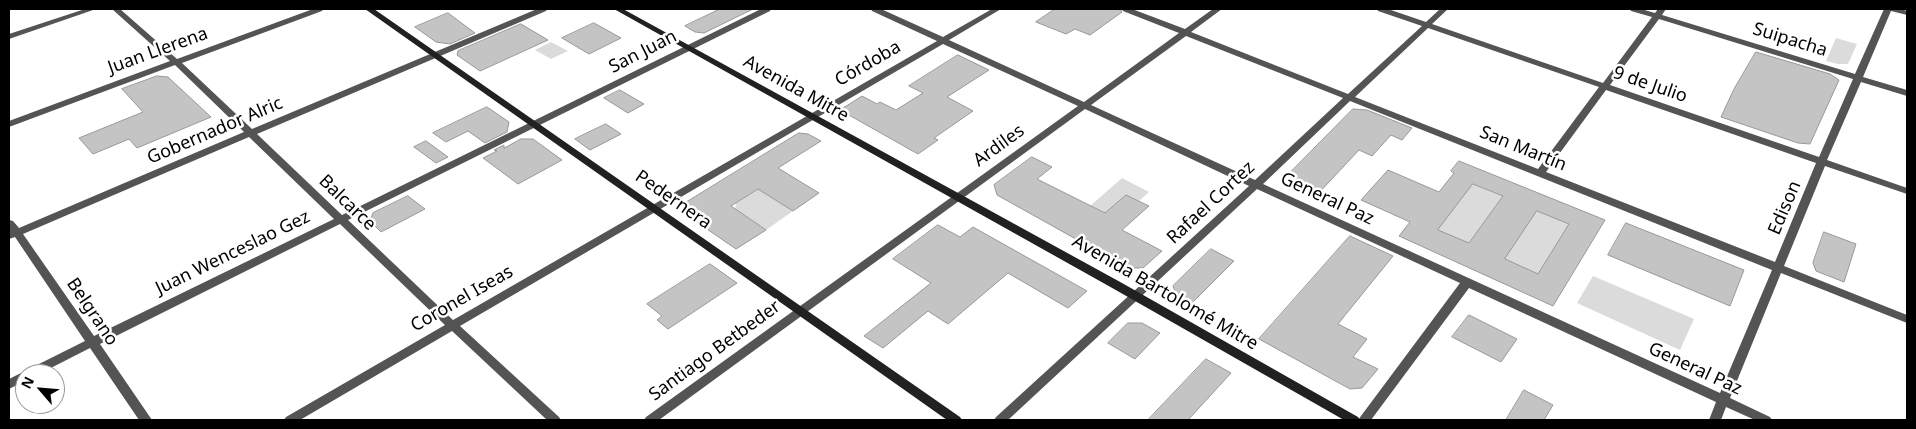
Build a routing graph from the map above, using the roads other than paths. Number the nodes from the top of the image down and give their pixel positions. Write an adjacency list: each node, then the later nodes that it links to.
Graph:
1 (92, 9): 21 (street)
2 (116, 9): 25 (street, Balcarce)
3 (319, 9): 25 (street, Juan Llerena)
4 (369, 9): 24 (main road, Pedernera)
5 (543, 9): 24 (street, Gobernador Alric)
6 (618, 9): 23 (main road, Avenida Mitre)
7 (766, 9): 23 (street, San Juan)
8 (874, 9): 22 (street, General Paz)
9 (997, 9): 22 (street, Córdoba)
10 (1126, 9): 20 (street, San Martín)
11 (1218, 9): 20 (street, Ardiles)
12 (1382, 9): 19 (street, 9 de Julio)
13 (1444, 9): 19 (street, Rafael Cortez)
14 (1634, 9): 17 (street, Suipacha)
15 (1888, 9): 26 (street, Edison)
16 (1893, 9): 18 (street)
17 (1659, 12): 26 (street, Suipacha); 27 (street)
18 (1907, 13)
19 (1427, 25): 27 (street, 9 de Julio); 29 (street, Rafael Cortez)
20 (1186, 32): 29 (street, San Martín); 30 (street, Ardiles)
21 (9, 37)
22 (943, 40): 30 (street, General Paz); 31 (street, Córdoba)
23 (688, 47): 31 (main road, Avenida Mitre); 33 (street, San Juan)
24 (435, 55): 33 (main road, Pedernera); 34 (street, Gobernador Alric)
25 (176, 62): 32 (street, Juan Llerena); 34 (street, Balcarce)
26 (1858, 78): 28 (street, Suipacha); 35 (street, Edison)
27 (1604, 86): 35 (street, 9 de Julio); 36 (street)
28 (1907, 93)
29 (1348, 97): 36 (street, San Martín); 37 (street, Rafael Cortez)
30 (1085, 106): 37 (street, General Paz); 39 (street, Ardiles)
31 (810, 116): 39 (main road, Avenida Mitre); 40 (street, Córdoba)
32 (9, 124)
33 (534, 124): 40 (main road, Pedernera); 41 (street, Juan Wenceslao Gez)
34 (250, 133): 41 (street, Balcarce); 43 (street, Gobernador Alric)
35 (1822, 161): 38 (street, 9 de Julio); 44 (street, Edison)
36 (1540, 173): 44 (street, San Martín)
37 (1256, 184): 45 (street, General Paz); 46 (street, Rafael Cortez)
38 (1907, 191)
39 (959, 198): 46 (main road, Avenida Bartolomé Mitre); 47 (street, Ardiles)
40 (652, 208): 47 (main road, Pedernera); 49 (street, Coronel Iseas)
41 (341, 220): 49 (street, Balcarce); 50 (street, Juan Wenceslao Gez)
42 (9, 223): 43 (street, Belgrano)
43 (13, 235): 50 (street, Belgrano)
44 (1778, 268): 48 (street, San Martín); 52 (street, Edison)
45 (1467, 282): 52 (street, General Paz); 60 (street)
46 (1135, 296): 58 (street, Rafael Cortez); 59 (main road, Avenida Bartolomé Mitre)
47 (800, 310): 56 (street, Santiago Betbeder); 57 (main road, Pedernera)
48 (1907, 319)
49 (452, 325): 54 (street, Coronel Iseas); 55 (street, Balcarce)
50 (91, 343): 51 (street, Juan Wenceslao Gez); 53 (street, Belgrano)
51 (49, 364)
52 (1723, 401): 61 (street, Edison); 62 (street, General Paz)
53 (146, 420)
54 (290, 420)
55 (555, 420)
56 (650, 420)
57 (956, 420)
58 (1000, 420)
59 (1354, 420)
60 (1364, 420)
61 (1715, 420)
62 (1766, 420)

